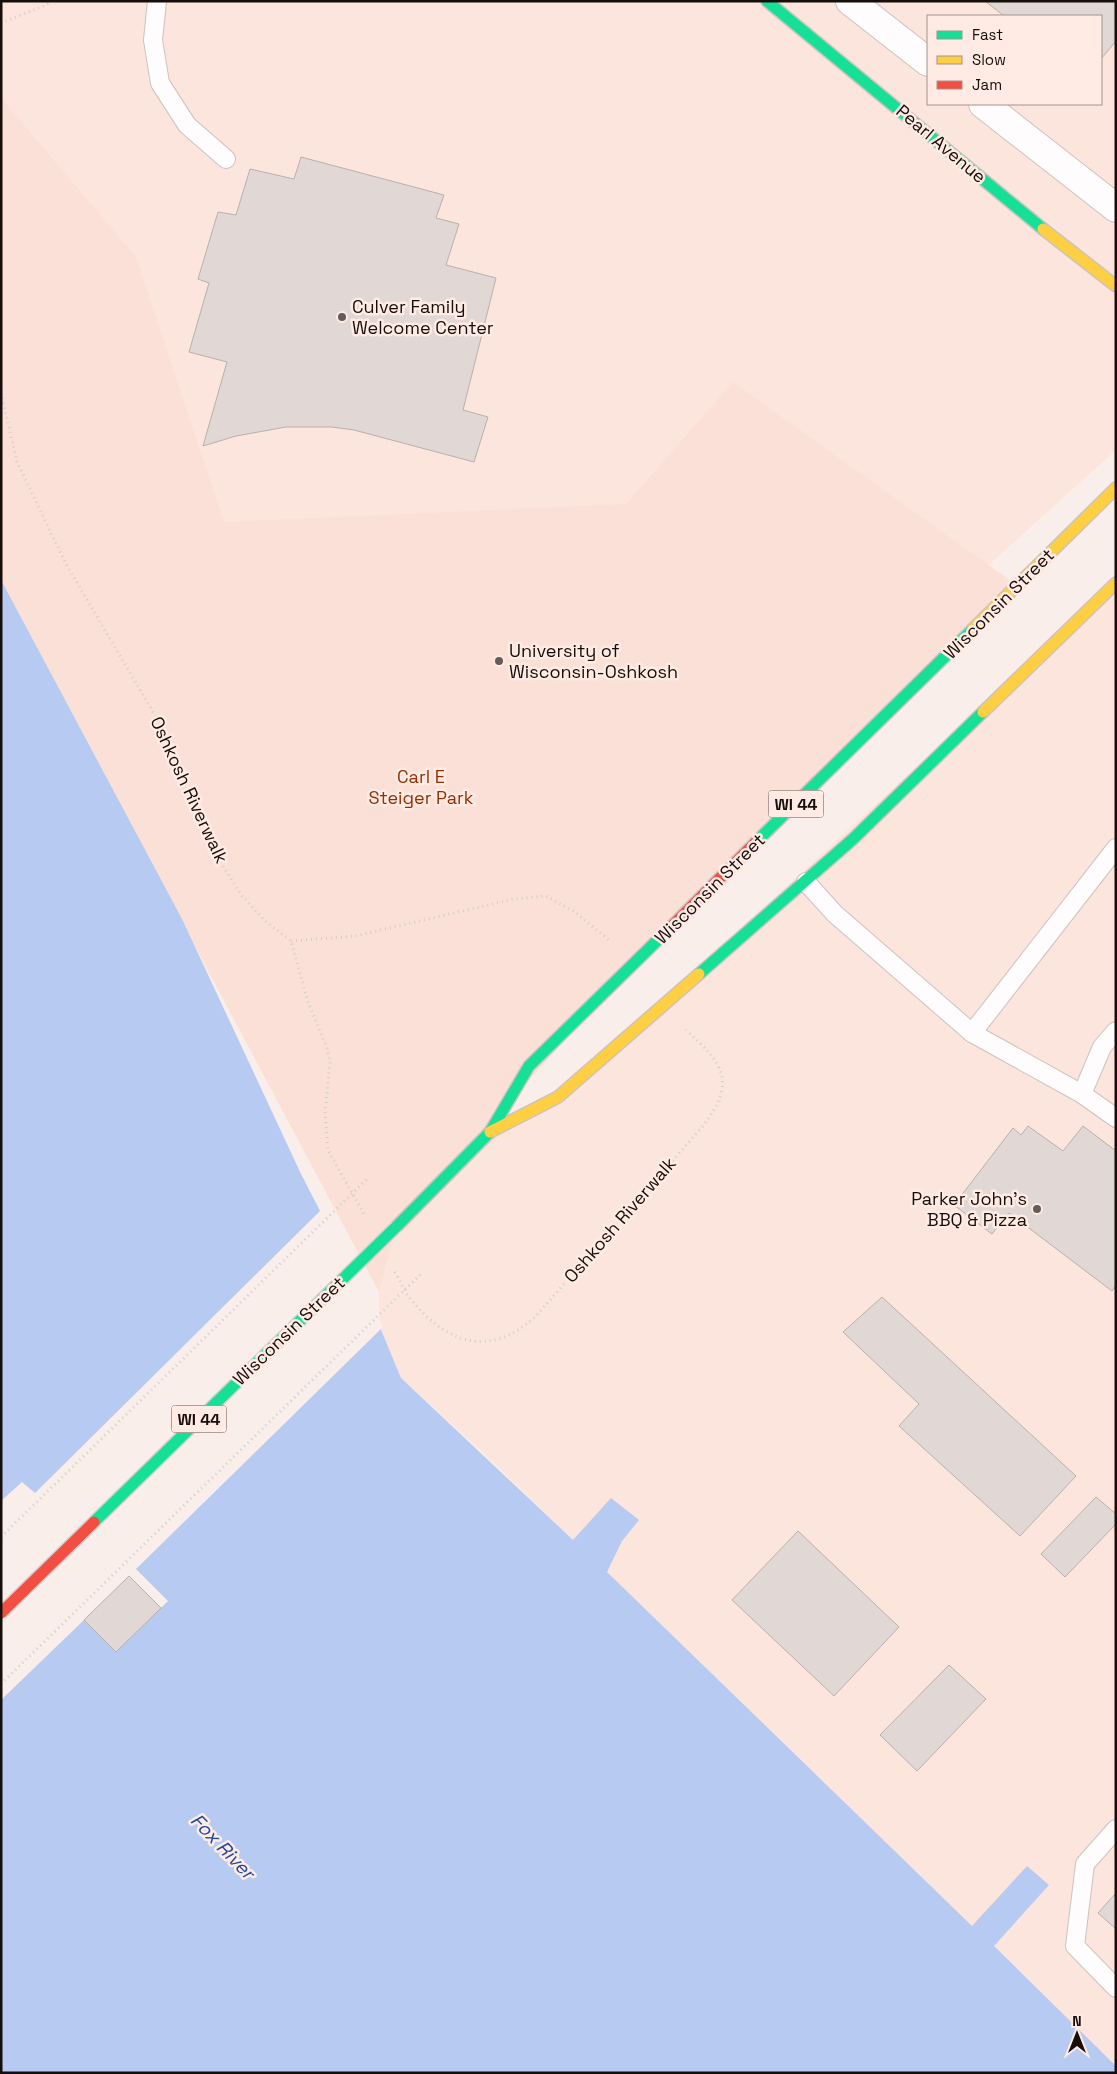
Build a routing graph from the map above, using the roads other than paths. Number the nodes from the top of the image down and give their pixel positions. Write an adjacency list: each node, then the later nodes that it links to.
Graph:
1 (157, 1): 6 (lane)
2 (767, 1): 8 (main road, Pearl Avenue)
3 (850, 1): 4 (street)
4 (927, 61)
5 (984, 105): 7 (street)
6 (226, 159)
7 (1116, 208)
8 (1116, 286)
9 (1116, 488): 17 (main road, Wisconsin Street / WI 44)
10 (1116, 583): 12 (main road, Wisconsin Street / WI 44)
11 (1116, 848): 14 (lane)
12 (806, 882): 14 (lane); 17 (main road, Wisconsin Street / WI 44)
13 (1116, 1031): 15 (lane)
14 (972, 1033): 15 (lane)
15 (1082, 1094): 16 (lane)
16 (1116, 1118)
17 (490, 1132): 18 (main road, Wisconsin Street / WI 44, bridge)
18 (1, 1613)
19 (1116, 1829): 20 (lane)
20 (1116, 1988)

